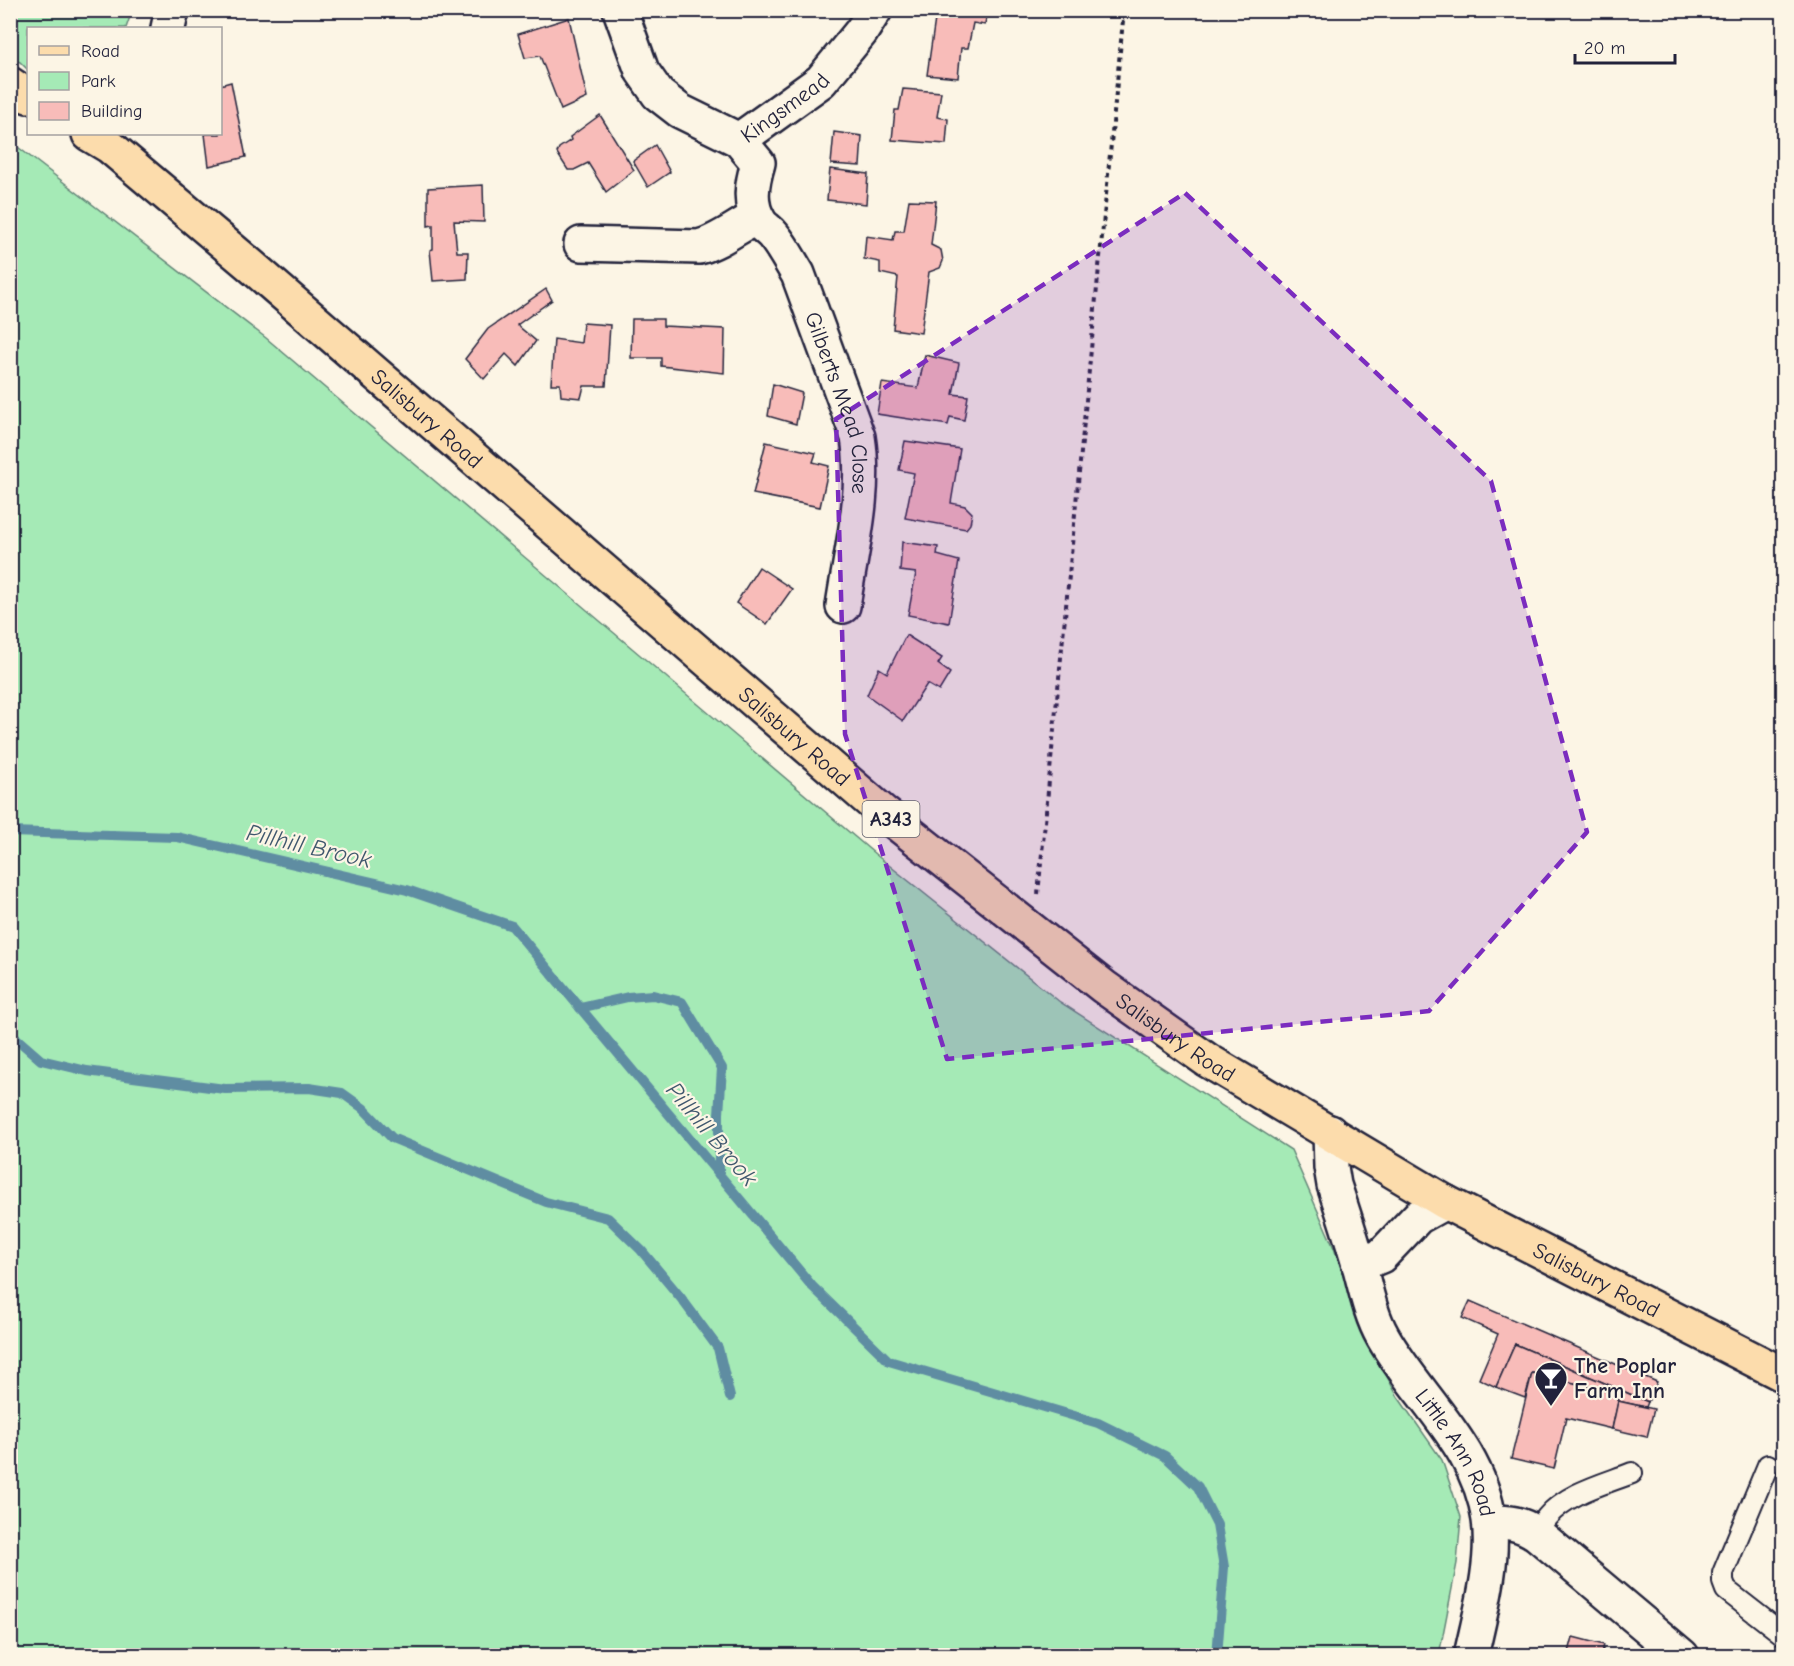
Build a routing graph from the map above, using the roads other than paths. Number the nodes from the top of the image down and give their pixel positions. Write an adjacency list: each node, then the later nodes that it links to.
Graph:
1 (172, 10): 4 (street)
2 (620, 10): 8 (street, Kingsmead)
3 (875, 10): 8 (street, Kingsmead)
4 (168, 27)
5 (10, 84): 6 (main road)
6 (27, 95)
7 (107, 138): 12 (main road, Salisbury Road / A343)
8 (739, 140): 9 (street)
9 (757, 217): 10 (street); 11 (street, Gilberts Mead Close)
10 (581, 244)
11 (843, 606)
12 (1330, 1132): 13 (main road, Salisbury Road / A343); 14 (street, Little Ann Road)
13 (1445, 1202): 14 (street); 15 (main road, Salisbury Road / A343)
14 (1359, 1265): 18 (street, Little Ann Road)
15 (1784, 1375)
16 (1768, 1465): 20 (lane)
17 (1632, 1473): 19 (lane)
18 (1490, 1522): 19 (street); 21 (street, Little Ann Road)
19 (1537, 1534): 22 (street)
20 (1784, 1635)
21 (1471, 1656)
22 (1682, 1656)

